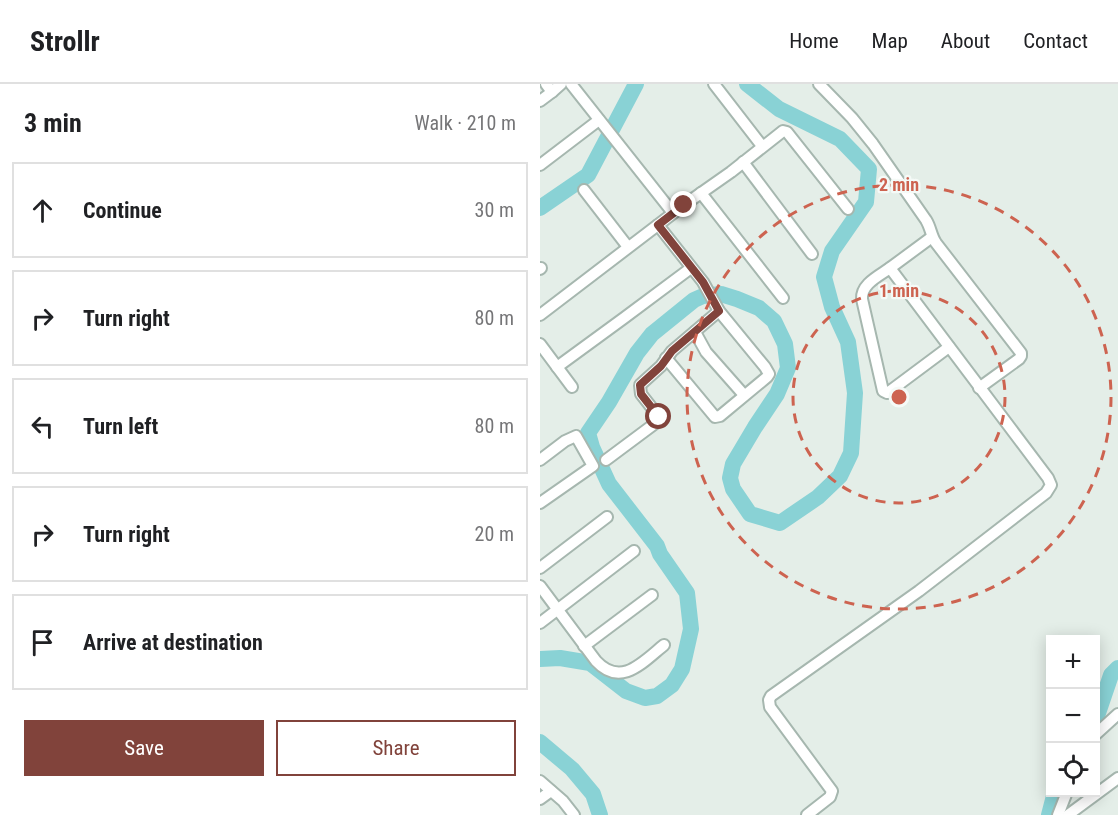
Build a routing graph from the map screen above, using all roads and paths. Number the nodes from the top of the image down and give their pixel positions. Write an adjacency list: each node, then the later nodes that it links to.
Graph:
1 (561, 84): 5 (street)
2 (571, 84): 7 (street)
3 (714, 84): 8 (street)
4 (819, 84): 16 (street)
5 (549, 88): 6 (street)
6 (540, 101)
7 (600, 120): 10 (street); 14 (street)
8 (762, 146): 9 (street); 13 (street)
9 (743, 162): 12 (street); 18 (street)
10 (540, 165)
11 (584, 190): 17 (street)
12 (701, 193): 14 (street); 21 (street)
13 (848, 209)
14 (673, 213): 15 (street)
15 (658, 225): 17 (street); 19 (street)
16 (932, 237): 20 (street); 30 (street)
17 (628, 247): 23 (street)
18 (812, 254)
19 (691, 268): 22 (street); 28 (street)
20 (890, 268): 26 (street); 26 (street)
21 (783, 298)
22 (719, 311): 24 (street); 31 (street)
23 (540, 315)
24 (695, 332): 27 (street); 31 (street)
25 (540, 344): 28 (street)
26 (949, 347): 30 (street)
27 (666, 358): 31 (street); 33 (street)
28 (556, 367): 29 (street)
29 (572, 387)
30 (980, 388): 52 (street)
31 (744, 395)
32 (540, 460): 34 (street)
33 (606, 460)
34 (540, 503)
35 (607, 517): 37 (street)
36 (634, 551): 40 (street)
37 (540, 568)
38 (540, 586): 40 (street)
39 (652, 595): 43 (street)
40 (558, 610): 41 (street); 43 (street)
41 (540, 623)
42 (664, 645): 43 (street)
43 (584, 646)
44 (1118, 714): 45 (street)
45 (1100, 730)
46 (1118, 778): 54 (street)
47 (540, 781): 48 (street)
48 (551, 791): 50 (street); 51 (street)
49 (1065, 797): 53 (street)
50 (540, 800)
51 (574, 815)
52 (807, 815)
53 (1058, 815)
54 (1068, 815)

